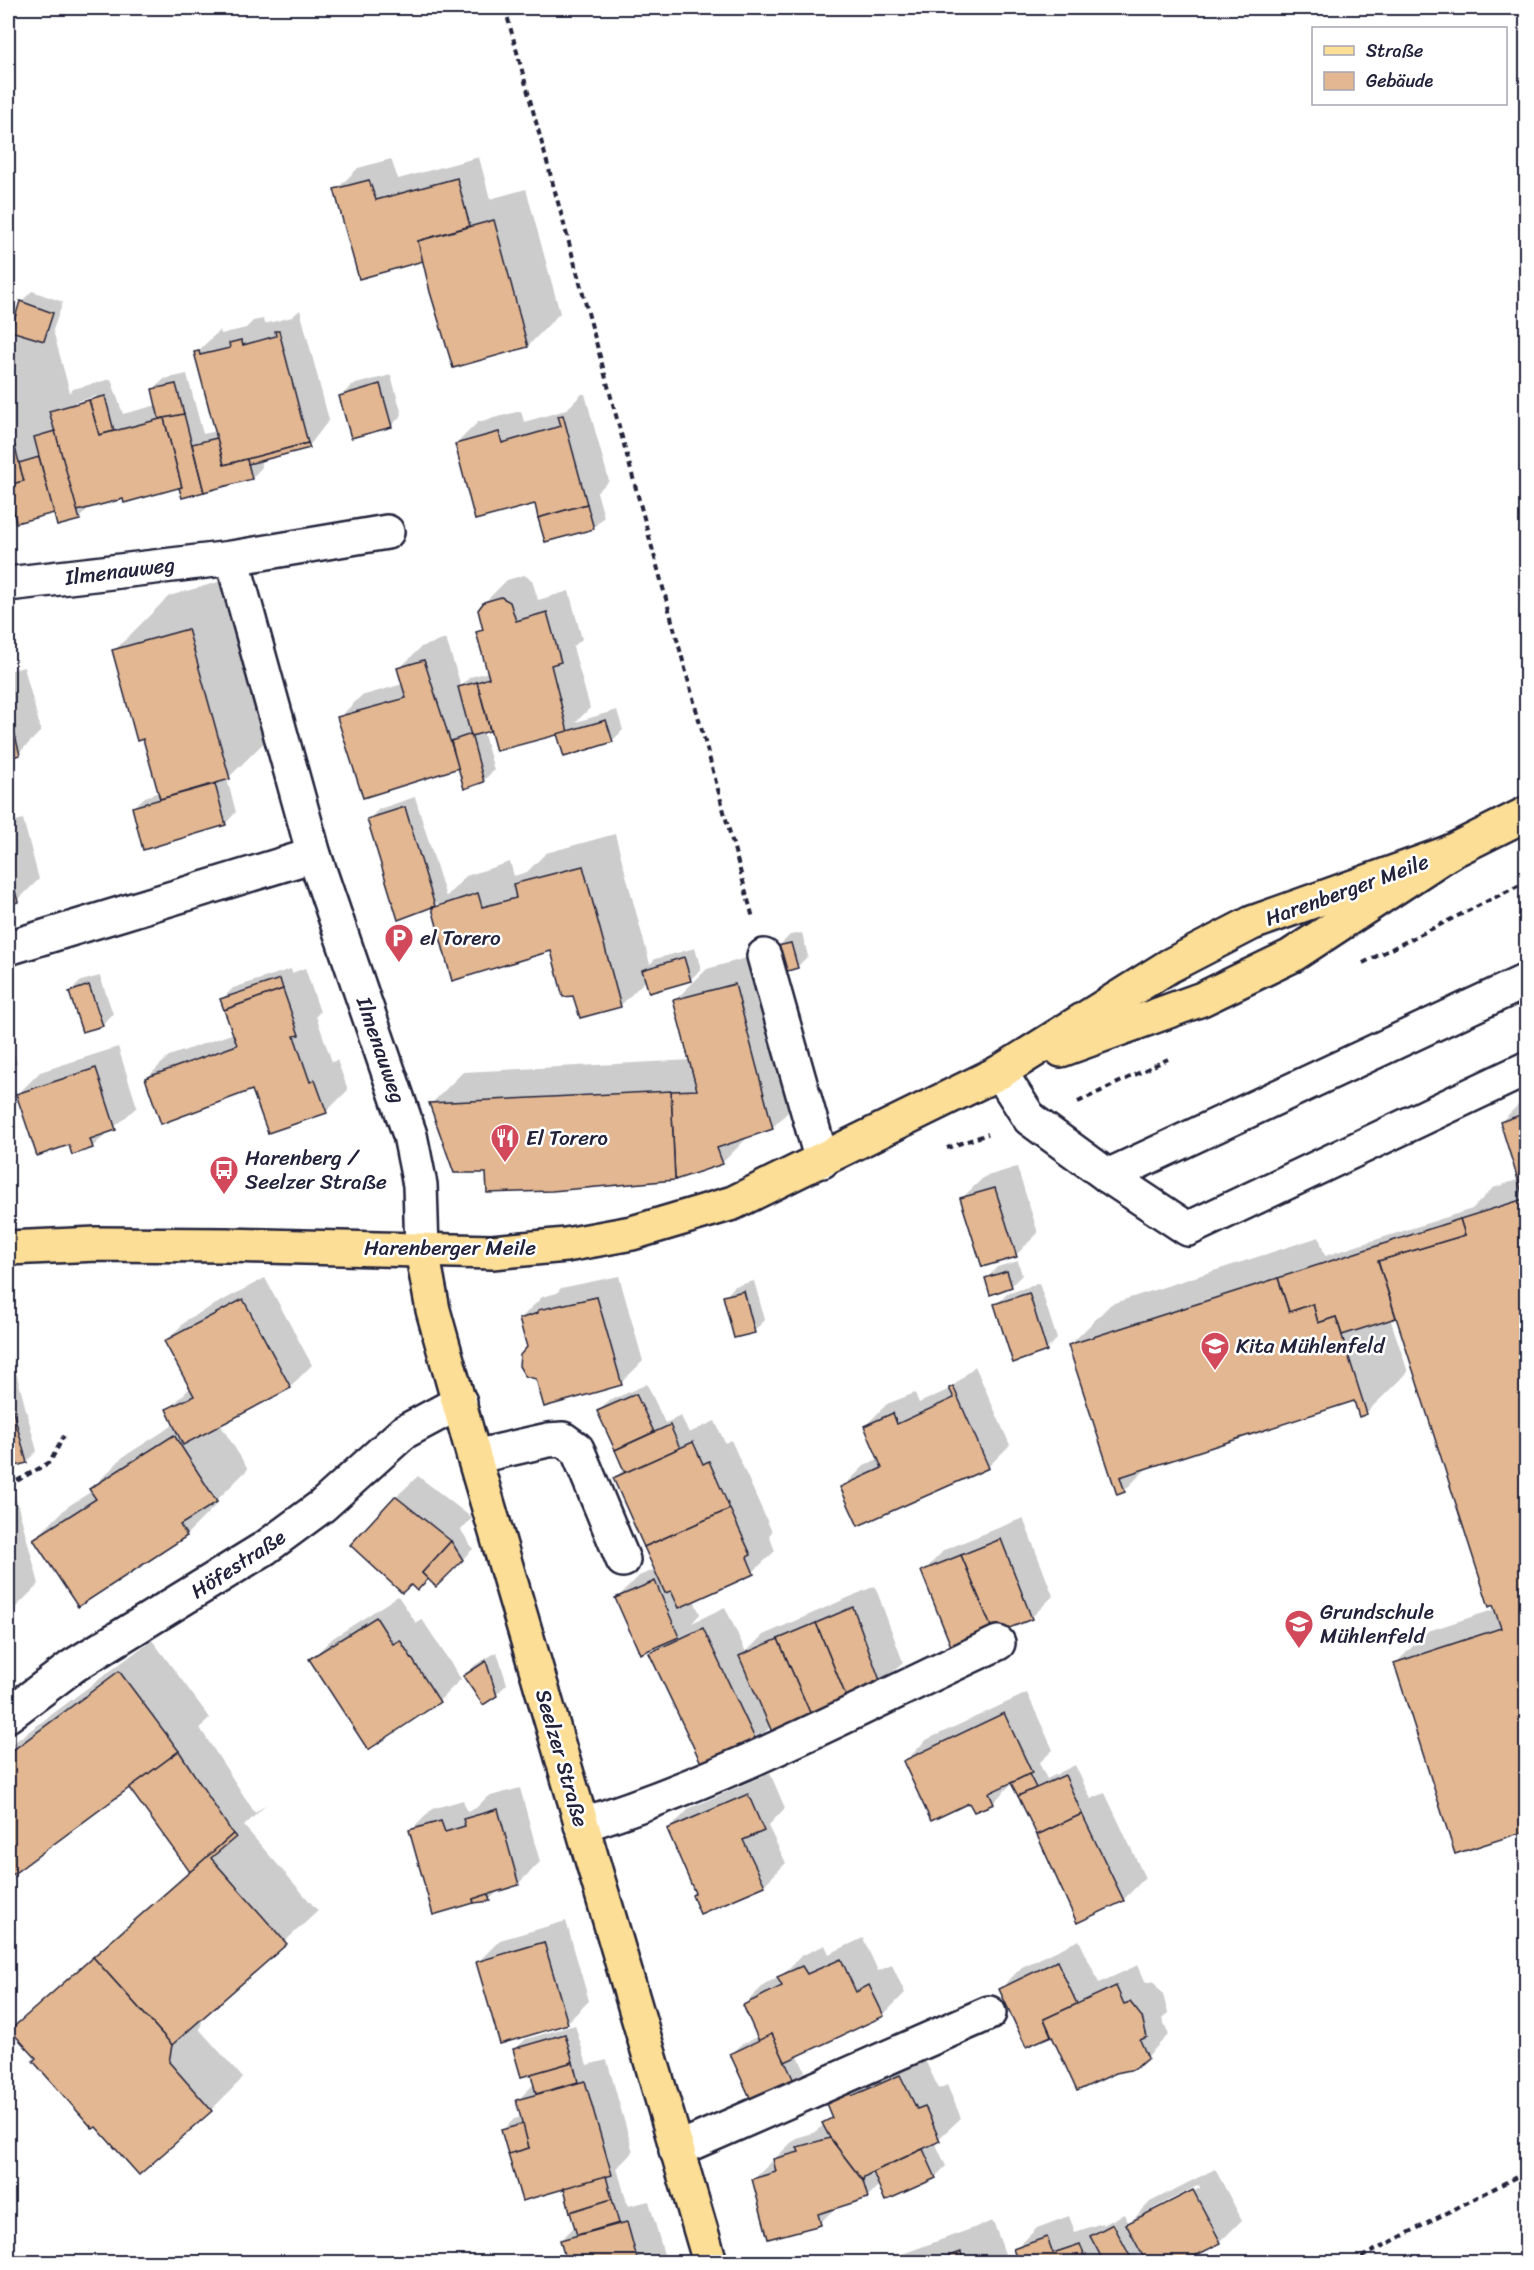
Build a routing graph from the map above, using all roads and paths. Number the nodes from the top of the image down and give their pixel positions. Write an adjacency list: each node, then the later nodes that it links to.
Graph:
1 (505, 8): 10 (path)
2 (387, 532): 3 (street, Ilmenauweg)
3 (232, 558): 4 (street, Ilmenauweg); 7 (street, Ilmenauweg)
4 (8, 584)
5 (1527, 814): 6 (main road)
6 (1448, 853): 14 (main road, Harenberger Meile); 14 (main road, Harenberger Meile)
7 (314, 855): 9 (street); 18 (street, Ilmenauweg)
8 (1527, 882): 11 (path)
9 (8, 948)
10 (764, 956): 15 (street)
11 (1360, 964)
12 (1527, 981): 16 (street)
13 (1527, 1069): 16 (street)
14 (1000, 1072): 15 (main road, Harenberger Meile); 16 (street)
15 (822, 1161): 18 (main road, Harenberger Meile)
16 (1108, 1176)
17 (8, 1248): 18 (main road, Harenberger Meile)
18 (422, 1251): 19 (main road, Seelzer Straße)
19 (459, 1402): 21 (main road, Seelzer Straße); 25 (street, Höfestraße)
20 (64, 1436): 22 (path)
21 (474, 1457): 23 (street); 26 (main road, Seelzer Straße)
22 (8, 1486)
23 (623, 1560)
24 (998, 1642): 26 (street)
25 (8, 1715)
26 (581, 1825): 28 (main road, Seelzer Straße)
27 (989, 2013): 28 (street)
28 (676, 2150): 30 (main road, Seelzer Straße)
29 (1527, 2172): 31 (path)
30 (710, 2262)
31 (1352, 2262)

